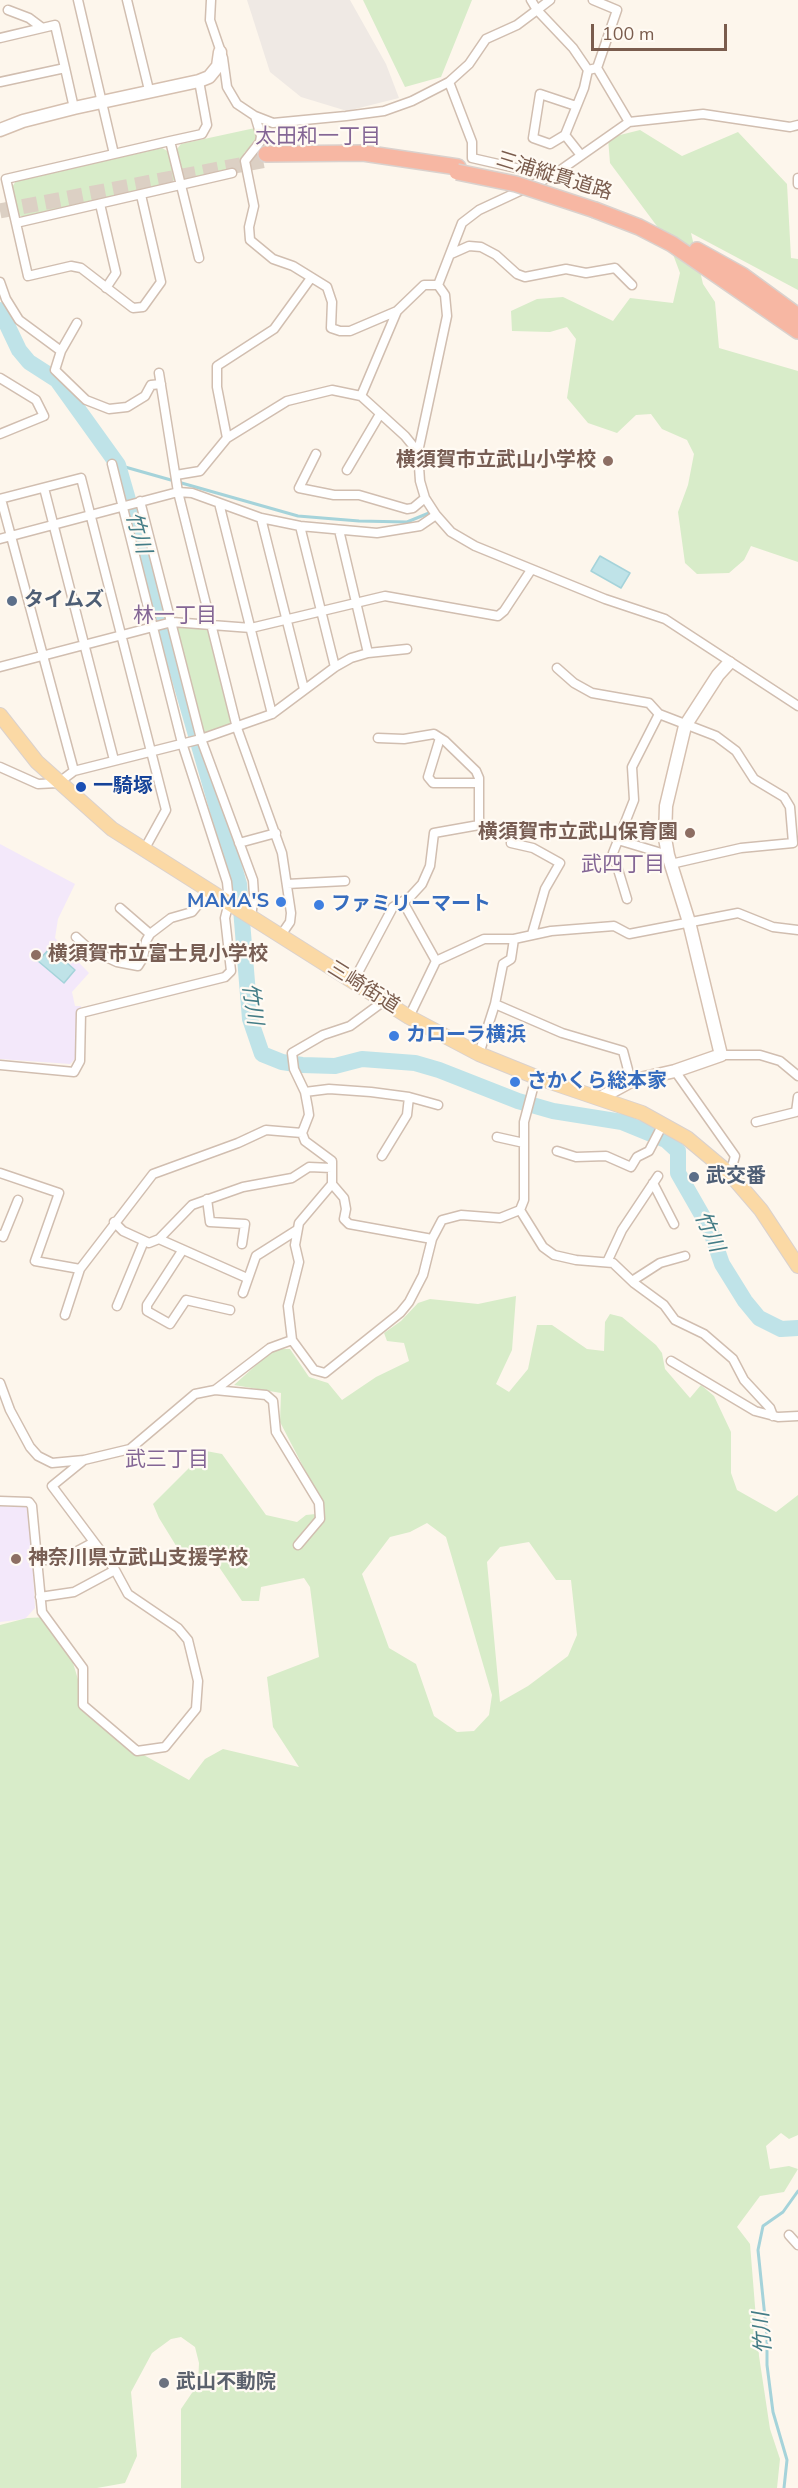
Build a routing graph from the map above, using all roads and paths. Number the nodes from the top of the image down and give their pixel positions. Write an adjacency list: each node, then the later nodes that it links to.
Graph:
1 (78, 0): 18 (street)
2 (127, 0): 17 (street)
3 (211, 0): 11 (street)
4 (531, 0): 8 (street)
5 (550, 0): 8 (street)
6 (593, 0): 13 (street)
7 (8, 10): 9 (street)
8 (537, 10): 13 (street); 16 (street)
9 (41, 27): 10 (street); 12 (street)
10 (0, 38)
11 (220, 52): 14 (street); 21 (street)
12 (65, 68): 15 (street); 20 (street)
13 (592, 69): 19 (street); 22 (street)
14 (199, 81): 17 (street); 26 (street)
15 (0, 82)
16 (449, 82): 21 (street); 31 (street)
17 (149, 90): 18 (street)
18 (102, 101): 20 (street); 27 (street)
19 (576, 106): 25 (street); 25 (street)
20 (74, 108): 24 (street)
21 (255, 116): 41 (street)
22 (630, 122): 23 (street); 28 (street)
23 (798, 125)
24 (0, 130)
25 (565, 135): 28 (street)
26 (170, 141): 27 (street); 33 (street)
27 (114, 154): 38 (street)
28 (580, 154): 31 (street)
29 (266, 157): 37 (highway, 三浦縦貫道路, bridge)
30 (232, 173): 33 (street)
31 (552, 176): 39 (street)
32 (798, 178): 34 (street)
33 (180, 184): 35 (street); 40 (street)
34 (798, 184)
35 (141, 195): 36 (street); 45 (street)
36 (100, 204): 38 (street); 45 (street)
37 (596, 207): 47 (highway, 三浦縦貫道路); 49 (highway, 三浦縦貫道路)
38 (16, 223): 45 (street)
39 (450, 254): 43 (street); 44 (street)
40 (199, 258)
41 (311, 278): 46 (street); 57 (street)
42 (0, 282): 50 (street)
43 (438, 285): 46 (street); 58 (street)
44 (632, 285)
45 (106, 288)
46 (397, 311): 54 (street)
47 (798, 316)
48 (77, 323): 50 (street)
49 (798, 332)
50 (62, 351): 53 (street)
51 (159, 373): 53 (street)
52 (0, 378): 56 (street)
53 (161, 384): 62 (street)
54 (360, 396): 55 (street); 57 (street)
55 (380, 414): 58 (street); 61 (street)
56 (0, 434)
57 (227, 438): 62 (street)
58 (418, 452): 65 (street)
59 (316, 454): 65 (street)
60 (112, 464): 69 (street)
61 (347, 470)
62 (176, 475): 64 (street)
63 (45, 488): 66 (street); 70 (street); 73 (street)
64 (178, 492): 67 (street); 68 (street); 83 (street)
65 (425, 498): 71 (street)
66 (0, 499): 76 (street)
67 (140, 501): 69 (street); 82 (street)
68 (219, 502): 72 (street); 85 (street)
69 (122, 506): 70 (street); 84 (street)
70 (90, 514): 73 (street); 86 (street)
71 (436, 515): 75 (street); 78 (street)
72 (261, 518): 74 (street); 81 (street)
73 (54, 524): 76 (street); 87 (street)
74 (300, 526): 75 (street); 80 (street)
75 (339, 530): 79 (street)
76 (11, 536): 77 (street); 90 (street)
77 (0, 539)
78 (531, 570): 79 (street); 91 (street)
79 (356, 603): 80 (street); 89 (street)
80 (321, 611): 81 (street); 93 (street)
81 (286, 620): 85 (street); 95 (street)
82 (172, 622): 83 (street); 84 (street); 104 (street)
83 (211, 624): 85 (street); 101 (street)
84 (152, 626): 86 (street); 105 (street)
85 (250, 628): 97 (street)
86 (119, 635): 87 (street); 106 (street)
87 (85, 644): 90 (street); 107 (street)
88 (407, 649): 89 (street)
89 (368, 653): 93 (street)
90 (43, 655): 92 (street); 109 (street)
91 (729, 663): 96 (street); 100 (street)
92 (0, 666)
93 (335, 667): 95 (street)
94 (557, 668): 98 (street)
95 (304, 689): 97 (street)
96 (798, 706)
97 (272, 714): 101 (street)
98 (659, 714): 100 (street); 113 (street)
99 (0, 715): 110 (main road, 三崎街道)
100 (685, 726): 117 (street); 117 (street)
101 (237, 728): 104 (street); 112 (street)
102 (378, 738): 103 (street)
103 (440, 738): 111 (street); 111 (street)
104 (201, 739): 105 (street); 114 (street)
105 (182, 743): 106 (street); 122 (street)
106 (150, 751): 107 (street); 116 (street)
107 (114, 760): 109 (street)
108 (0, 767): 110 (street)
109 (74, 771): 110 (street)
110 (58, 783): 116 (main road, 三崎街道)
111 (479, 783): 123 (street)
112 (276, 833): 114 (street); 119 (street)
113 (618, 840): 117 (street); 121 (street)
114 (239, 843): 125 (street)
115 (511, 843): 129 (street)
116 (144, 850): 120 (main road, 三崎街道)
117 (669, 859): 126 (street)
118 (345, 881): 119 (street)
119 (287, 884): 130 (street)
120 (210, 890): 122 (main road, 三崎街道); 128 (street)
121 (627, 899)
122 (229, 902): 125 (main road, 三崎街道); 140 (street)
123 (402, 902): 133 (street); 134 (street)
124 (120, 908): 128 (street)
125 (249, 915): 130 (main road, 三崎街道)
126 (689, 922): 127 (street); 129 (street); 139 (street)
127 (798, 930)
128 (150, 934): 131 (street)
129 (532, 934): 132 (street)
130 (281, 935): 134 (main road, 三崎街道)
131 (76, 937)
132 (514, 939): 133 (street); 136 (street)
133 (436, 961): 137 (street)
134 (352, 982): 135 (main road, 三崎街道)
135 (384, 1001): 137 (main road, 三崎街道); 145 (street)
136 (495, 1004): 138 (street); 144 (street)
137 (409, 1017): 138 (main road, 三崎街道)
138 (479, 1054): 143 (main road, 三崎街道)
139 (721, 1055): 141 (street); 142 (street)
140 (0, 1065)
141 (675, 1071): 144 (street); 159 (street)
142 (798, 1076)
143 (536, 1077): 148 (main road, 三崎街道); 154 (street)
144 (631, 1081): 148 (street)
145 (305, 1092): 146 (street); 152 (street)
146 (409, 1097): 149 (street); 156 (street)
147 (798, 1097): 150 (street)
148 (600, 1098): 151 (main road, 三崎街道)
149 (438, 1105)
150 (756, 1122)
151 (663, 1124): 155 (street); 159 (main road, 三崎街道)
152 (302, 1133): 157 (street); 164 (street)
153 (497, 1137): 154 (street)
154 (524, 1143): 163 (street)
155 (557, 1151)
156 (382, 1156)
157 (332, 1168): 160 (street); 161 (street)
158 (0, 1173): 176 (street)
159 (730, 1174): 175 (main road, 三崎街道)
160 (332, 1184): 166 (street); 169 (street)
161 (207, 1199): 168 (street); 171 (street)
162 (18, 1200): 167 (street)
163 (520, 1210): 169 (street); 174 (street)
164 (114, 1222): 170 (street); 176 (street)
165 (674, 1224): 174 (street)
166 (297, 1230): 177 (street); 183 (street)
167 (0, 1235)
168 (159, 1239): 170 (street); 172 (street)
169 (432, 1239): 183 (street)
170 (144, 1241): 180 (street)
171 (242, 1244)
172 (182, 1251): 177 (street); 181 (street)
173 (685, 1256): 178 (street)
174 (608, 1260): 178 (street)
175 (798, 1266)
176 (80, 1269): 182 (street)
177 (247, 1278): 179 (street)
178 (632, 1281): 187 (street)
179 (243, 1293)
180 (117, 1306)
181 (230, 1310)
182 (65, 1315)
183 (292, 1340): 186 (street)
184 (671, 1361): 187 (street)
185 (0, 1383): 189 (street)
186 (215, 1390): 189 (street); 192 (street)
187 (773, 1416): 188 (street)
188 (798, 1416)
189 (84, 1460): 191 (street)
190 (0, 1501): 193 (street)
191 (93, 1542): 193 (street); 194 (street)
192 (298, 1545)
193 (38, 1561): 195 (street)
194 (115, 1570): 195 (street); 195 (street)
195 (40, 1597)
196 (789, 2235): 197 (street)
197 (798, 2245)

